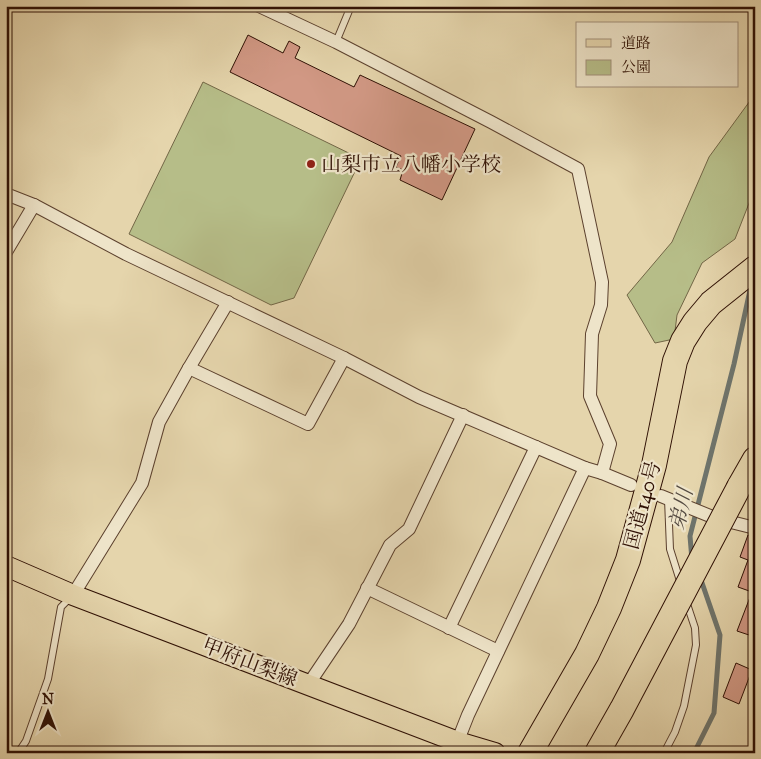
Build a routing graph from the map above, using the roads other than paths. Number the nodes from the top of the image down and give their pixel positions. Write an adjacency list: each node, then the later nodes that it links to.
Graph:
1 (259, 6): 3 (street)
2 (352, 6): 3 (lane)
3 (336, 42): 15 (street)
4 (6, 194): 5 (street)
5 (34, 205): 6 (street); 8 (street)
6 (6, 252)
7 (755, 268): 28 (highway, 国道140号)
8 (228, 302): 9 (street); 10 (street)
9 (344, 358): 10 (street); 11 (street)
10 (189, 368): 21 (street)
11 (463, 415): 12 (street); 20 (street)
12 (536, 447): 14 (street); 22 (street)
13 (755, 459): 29 (highway, bridge)
14 (585, 468): 15 (street); 23 (street)
15 (602, 473): 16 (street)
16 (631, 485)
17 (670, 499): 18 (street); 30 (lane)
18 (755, 528)
19 (6, 566): 21 (main road, 甲府山梨線)
20 (367, 588): 22 (street); 24 (street)
21 (73, 595): 24 (main road, 甲府山梨線); 26 (lane)
22 (449, 628): 23 (street)
23 (498, 651): 25 (street)
24 (308, 684): 25 (main road, 甲府山梨線)
25 (455, 747): 27 (main road, 甲府山梨線)
26 (18, 753)
27 (495, 753)
28 (530, 753)
29 (597, 753)
30 (664, 753)

